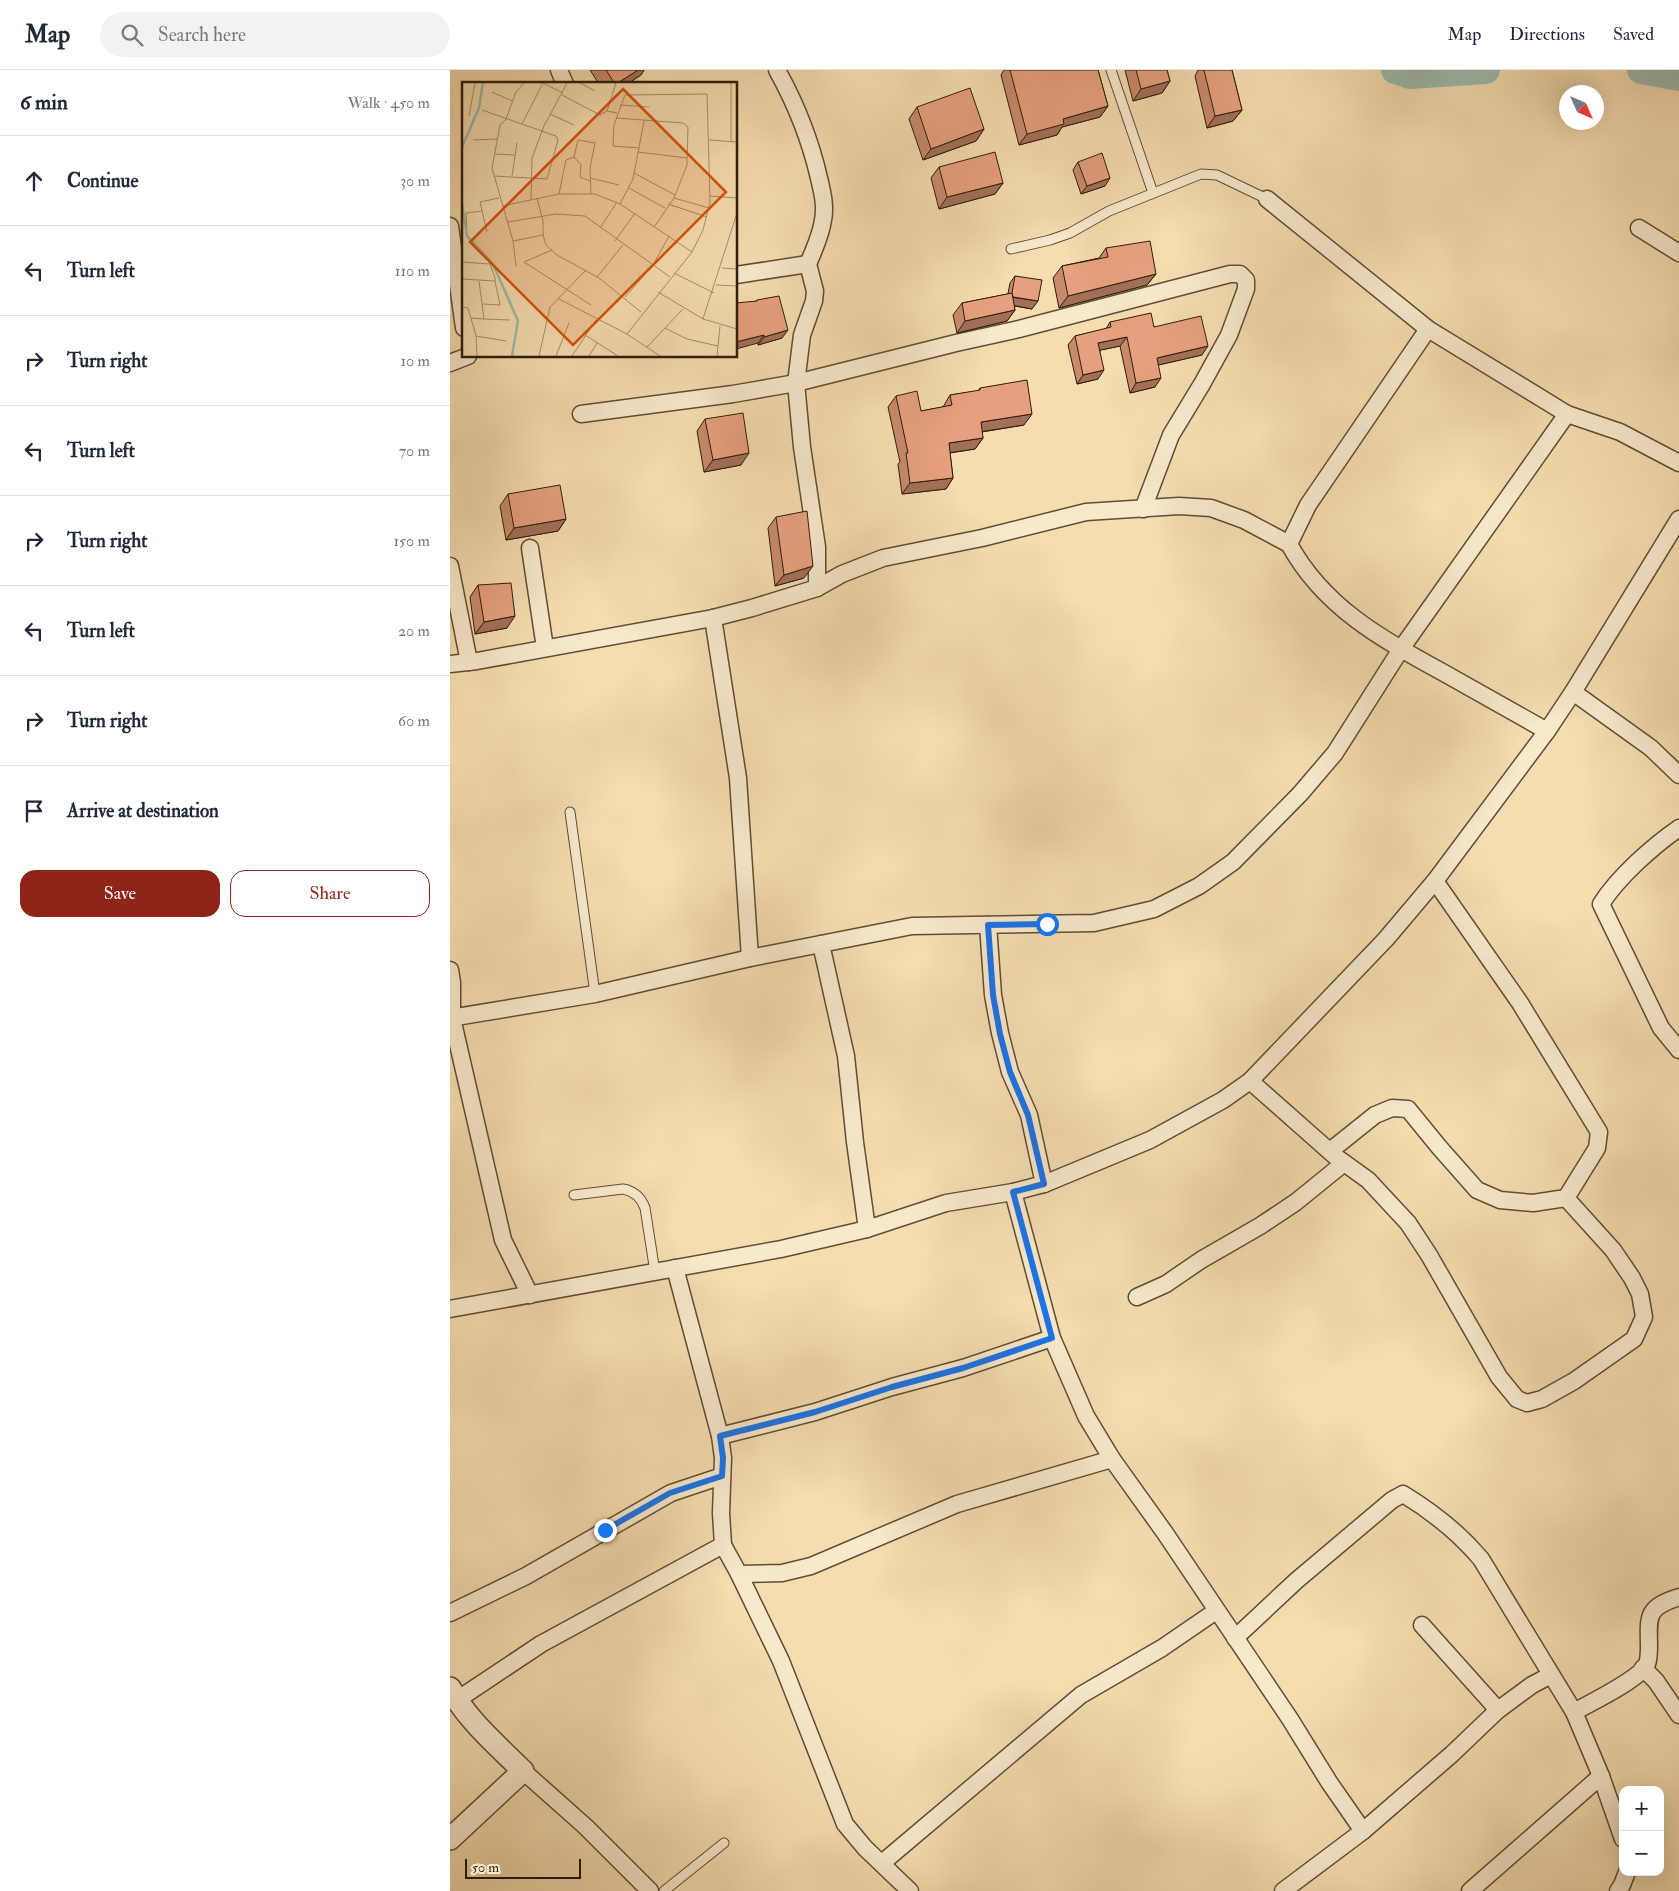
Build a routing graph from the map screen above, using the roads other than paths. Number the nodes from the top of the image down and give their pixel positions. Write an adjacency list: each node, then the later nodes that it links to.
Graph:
1 (559, 70): 4 (street)
2 (777, 70): 11 (street)
3 (1111, 70): 5 (lane)
4 (565, 82)
5 (1152, 194): 6 (lane); 9 (lane)
6 (1267, 199): 14 (street)
7 (450, 226): 13 (street)
8 (1639, 228): 10 (street)
9 (1012, 249)
10 (1679, 253)
11 (808, 264): 12 (street); 17 (street)
12 (738, 275)
13 (462, 313)
14 (1428, 329): 19 (street); 23 (street)
15 (463, 358): 16 (street)
16 (450, 363)
17 (796, 383): 18 (street); 21 (street); 26 (street)
18 (582, 414)
19 (1567, 414): 20 (street); 29 (street)
20 (1679, 463)
21 (1143, 509): 23 (street); 26 (street)
22 (1679, 519): 32 (street)
23 (1289, 544): 29 (street)
24 (530, 548): 28 (street)
25 (450, 566): 30 (street)
26 (817, 588): 27 (street)
27 (712, 618): 28 (street); 40 (street)
28 (545, 648): 30 (street)
29 (1401, 649): 33 (street); 38 (street)
30 (469, 662): 31 (street)
31 (450, 664)
32 (1573, 692): 33 (street); 34 (street)
33 (1546, 730): 37 (street)
34 (1679, 775)
35 (570, 812): 42 (lane)
36 (1679, 828): 44 (street)
37 (1435, 881): 45 (street); 51 (street)
38 (988, 925): 39 (street); 48 (street)
39 (822, 944): 40 (street); 52 (street)
40 (750, 958): 42 (street)
41 (450, 970): 43 (street)
42 (595, 994): 43 (street)
43 (451, 1018): 55 (street)
44 (1679, 1050)
45 (1250, 1081): 46 (street); 48 (street)
46 (1330, 1151): 47 (street); 51 (street)
47 (1344, 1163): 51 (street); 56 (street)
48 (1044, 1184): 49 (street)
49 (1013, 1192): 52 (street); 58 (street)
50 (574, 1195): 54 (lane)
51 (1566, 1198)
52 (867, 1229): 53 (street)
53 (676, 1268): 54 (street); 59 (street)
54 (655, 1272): 55 (street)
55 (530, 1295): 57 (street)
56 (1137, 1297)
57 (450, 1309)
58 (1052, 1338): 59 (street); 60 (street)
59 (720, 1436): 61 (street)
60 (1112, 1459): 63 (street); 65 (street)
61 (722, 1476): 62 (street); 66 (street)
62 (723, 1545): 63 (street); 71 (street)
63 (739, 1574): 81 (street)
64 (1679, 1597): 69 (street)
65 (1216, 1610): 68 (street); 81 (street)
66 (450, 1613)
67 (1422, 1625): 72 (street)
68 (1235, 1638): 70 (street); 77 (street)
69 (1643, 1668): 73 (street); 74 (street)
70 (1551, 1675): 72 (street); 73 (street)
71 (453, 1694): 75 (street)
72 (1498, 1710): 77 (street)
73 (1574, 1712): 76 (street)
74 (1679, 1715)
75 (523, 1771): 79 (street); 83 (street)
76 (1601, 1776): 78 (street); 87 (street)
77 (1363, 1831): 86 (street)
78 (1620, 1831)
79 (450, 1839)
80 (724, 1843): 84 (lane)
81 (882, 1863): 85 (street)
82 (1625, 1876): 88 (street)
83 (650, 1891)
84 (664, 1891)
85 (910, 1891)
86 (1283, 1891)
87 (1470, 1891)
88 (1618, 1891)

